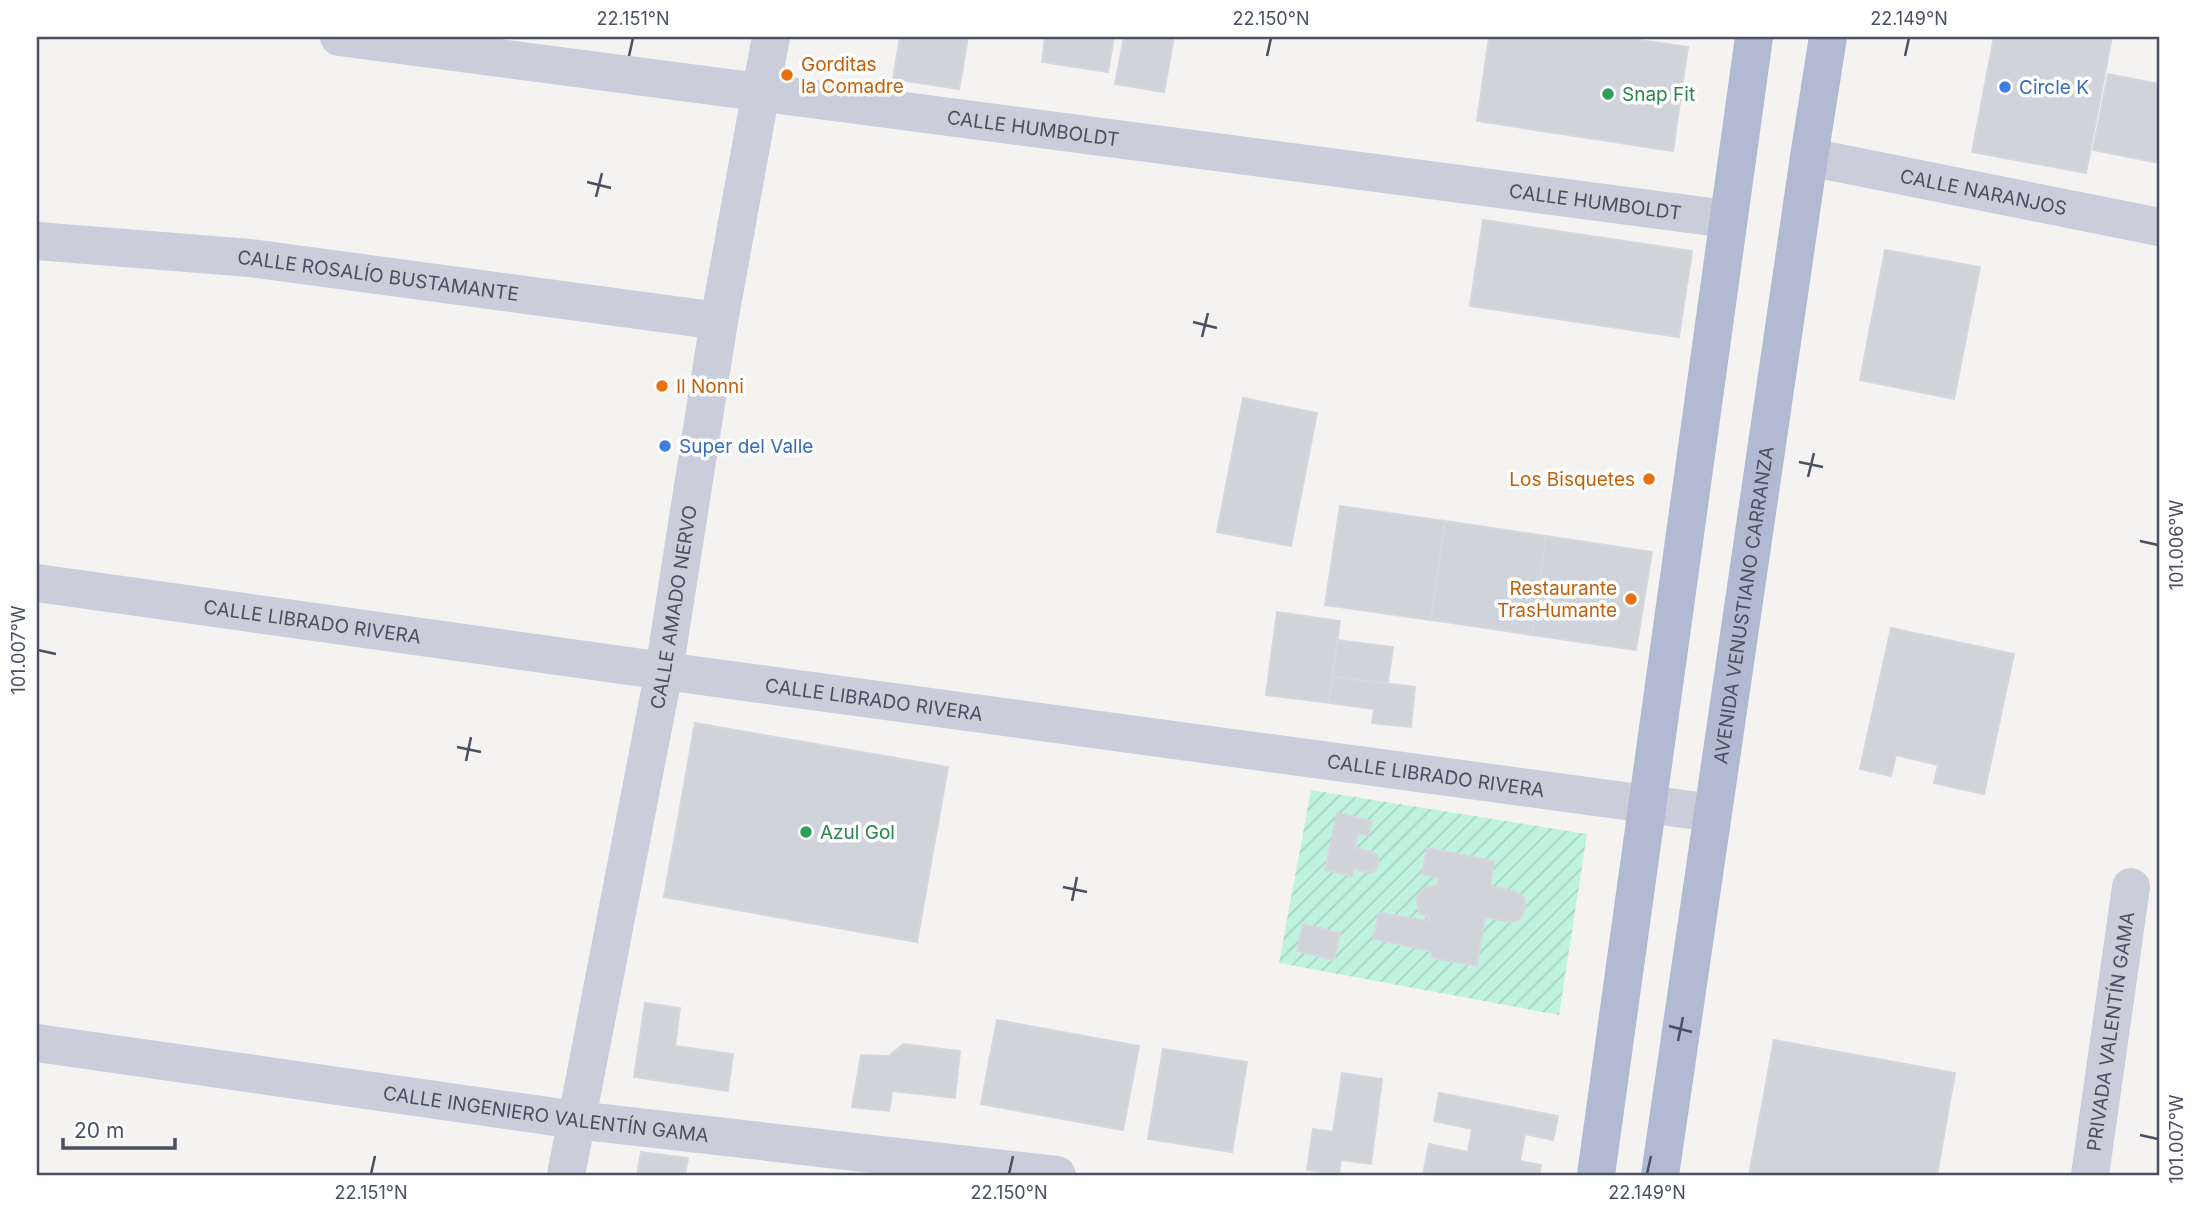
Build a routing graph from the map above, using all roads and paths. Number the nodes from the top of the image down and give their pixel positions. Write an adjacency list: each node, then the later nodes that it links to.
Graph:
1 (339, 37): 5 (street, CALLE HUMBOLDT)
2 (771, 37): 5 (street, CALLE AMADO NERVO)
3 (1754, 37): 7 (main road)
4 (1828, 37): 6 (main road, AVENIDA VENUSTIANO CARRANZA)
5 (760, 94): 7 (street, CALLE HUMBOLDT); 10 (street, CALLE AMADO NERVO)
6 (1808, 157): 8 (street, CALLE NARANJOS); 14 (main road, AVENIDA VENUSTIANO CARRANZA)
7 (1727, 219): 13 (main road)
8 (2159, 226)
9 (37, 241): 10 (street, CALLE ROSALÍO BUSTAMANTE)
10 (719, 321): 12 (street, CALLE AMADO NERVO)
11 (37, 583): 12 (street, CALLE LIBRADO RIVERA)
12 (664, 671): 13 (street, CALLE LIBRADO RIVERA); 17 (street, CALLE AMADO NERVO)
13 (1649, 805): 14 (street, CALLE LIBRADO RIVERA); 20 (main road)
14 (1713, 813): 21 (main road, AVENIDA VENUSTIANO CARRANZA)
15 (2131, 887): 22 (street, PRIVADA VALENTÍN GAMA)
16 (37, 1043): 17 (street, CALLE INGENIERO VALENTÍN GAMA)
17 (576, 1120): 18 (street, CALLE AMADO NERVO); 19 (street, CALLE INGENIERO VALENTÍN GAMA)
18 (566, 1175)
19 (1057, 1175)
20 (1596, 1175)
21 (1660, 1175)
22 (2090, 1175)

